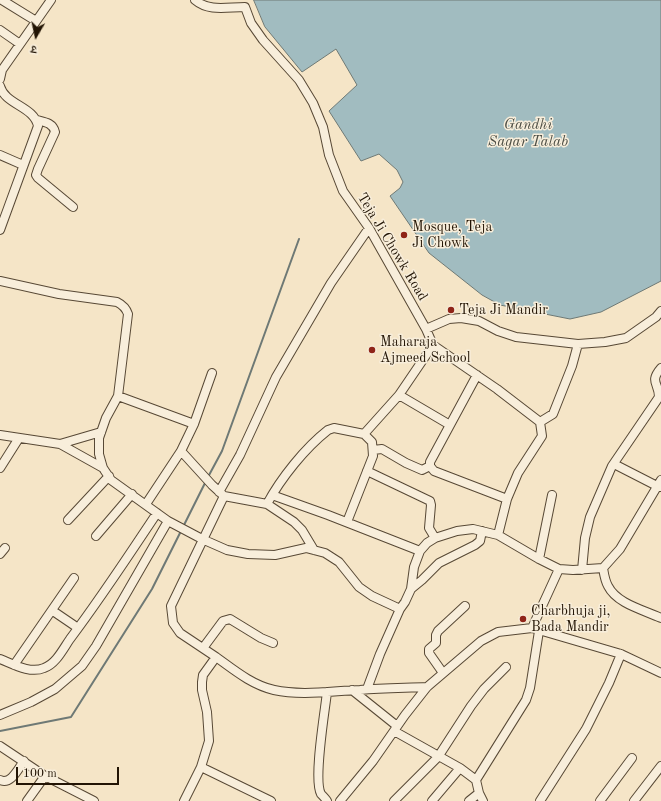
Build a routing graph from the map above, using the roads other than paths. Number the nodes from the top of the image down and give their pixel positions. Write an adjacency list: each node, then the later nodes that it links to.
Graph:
1 (2, 0): 5 (street)
2 (51, 0): 5 (street)
3 (195, 0): 4 (street, Teja Ji Chowk Road)
4 (244, 3): 15 (street, Teja Ji Chowk Road)
5 (36, 21): 7 (street)
6 (0, 30): 7 (street)
7 (20, 44): 8 (street)
8 (1, 69): 9 (street)
9 (0, 79)
10 (0, 86): 11 (street)
11 (37, 120): 13 (street); 14 (street)
12 (0, 155): 13 (street)
13 (23, 165): 16 (street)
14 (73, 207)
15 (368, 228): 19 (street, Teja Ji Chowk Road); 45 (street)
16 (0, 230)
17 (0, 281): 26 (street)
18 (661, 312): 20 (street)
19 (426, 329): 20 (street); 21 (street, Teja Ji Chowk Road)
20 (578, 344): 27 (street)
21 (433, 345): 24 (street); 25 (street)
22 (661, 368): 37 (street)
23 (212, 373): 28 (street)
24 (477, 375): 27 (street); 29 (street)
25 (399, 395): 29 (street); 31 (street)
26 (118, 396): 28 (street); 30 (street)
27 (540, 422): 48 (street)
28 (194, 424): 36 (street)
29 (450, 425): 38 (street)
30 (102, 432): 34 (street); 40 (street)
31 (364, 434): 35 (street); 46 (street)
32 (0, 435): 33 (street)
33 (19, 438): 34 (street); 39 (street)
34 (60, 444): 40 (street)
35 (373, 450): 38 (street); 41 (street)
36 (181, 451): 45 (street); 49 (street)
37 (614, 464): 43 (street); 65 (street)
38 (430, 466): 48 (street)
39 (0, 468)
40 (103, 468): 42 (street)
41 (367, 470): 54 (street); 58 (street)
42 (109, 476): 44 (street); 52 (street)
43 (660, 484): 63 (street)
44 (132, 494): 49 (street); 57 (street)
45 (222, 494): 50 (street); 59 (street)
46 (272, 495): 50 (street); 54 (street)
47 (552, 495): 62 (street)
48 (507, 499): 56 (street)
49 (146, 504): 51 (street)
50 (267, 504): 60 (street)
51 (158, 513): 53 (street); 72 (street)
52 (68, 520)
53 (170, 522): 59 (street); 87 (street)
54 (347, 522): 61 (street)
55 (482, 531): 56 (street); 58 (street); 67 (street)
56 (498, 535): 62 (street)
57 (96, 536)
58 (435, 538): 61 (street)
59 (202, 539): 60 (street); 75 (street)
60 (314, 550): 69 (street)
61 (420, 550): 67 (street)
62 (539, 559): 64 (street)
63 (603, 568): 65 (street); 71 (street)
64 (559, 569): 65 (street); 73 (street)
65 (582, 570)
66 (74, 578): 70 (street)
67 (411, 589): 69 (street)
68 (465, 606): 81 (street)
69 (400, 609): 84 (street)
70 (53, 611): 72 (street); 79 (street)
71 (661, 618)
72 (78, 628): 79 (street)
73 (535, 630): 76 (street); 81 (street); 98 (street)
74 (273, 643): 75 (street)
75 (203, 648): 77 (street)
76 (621, 654): 82 (street); 110 (street)
77 (216, 657): 86 (street); 94 (street)
78 (0, 659): 79 (street)
79 (14, 665)
80 (506, 667): 90 (street)
81 (443, 673): 83 (street)
82 (661, 673)
83 (427, 688): 84 (street); 88 (street)
84 (367, 689): 85 (street)
85 (352, 690): 86 (street); 88 (street)
86 (327, 692): 104 (street)
87 (2, 712)
88 (396, 728): 90 (street); 105 (street)
89 (0, 746): 92 (street)
90 (438, 757): 95 (street); 106 (street)
91 (632, 758): 111 (street)
92 (24, 761): 96 (street); 97 (street)
93 (661, 766): 112 (street)
94 (201, 767): 102 (street); 103 (street)
95 (460, 768): 98 (street); 107 (street)
96 (46, 776): 100 (street); 101 (street)
97 (0, 780)
98 (476, 780): 99 (street)
99 (478, 793): 108 (street); 109 (street)
100 (27, 801)
101 (94, 801)
102 (184, 801)
103 (272, 801)
104 (327, 801)
105 (340, 801)
106 (394, 801)
107 (432, 801)
108 (469, 801)
109 (483, 801)
110 (540, 801)
111 (600, 801)
112 (634, 801)

